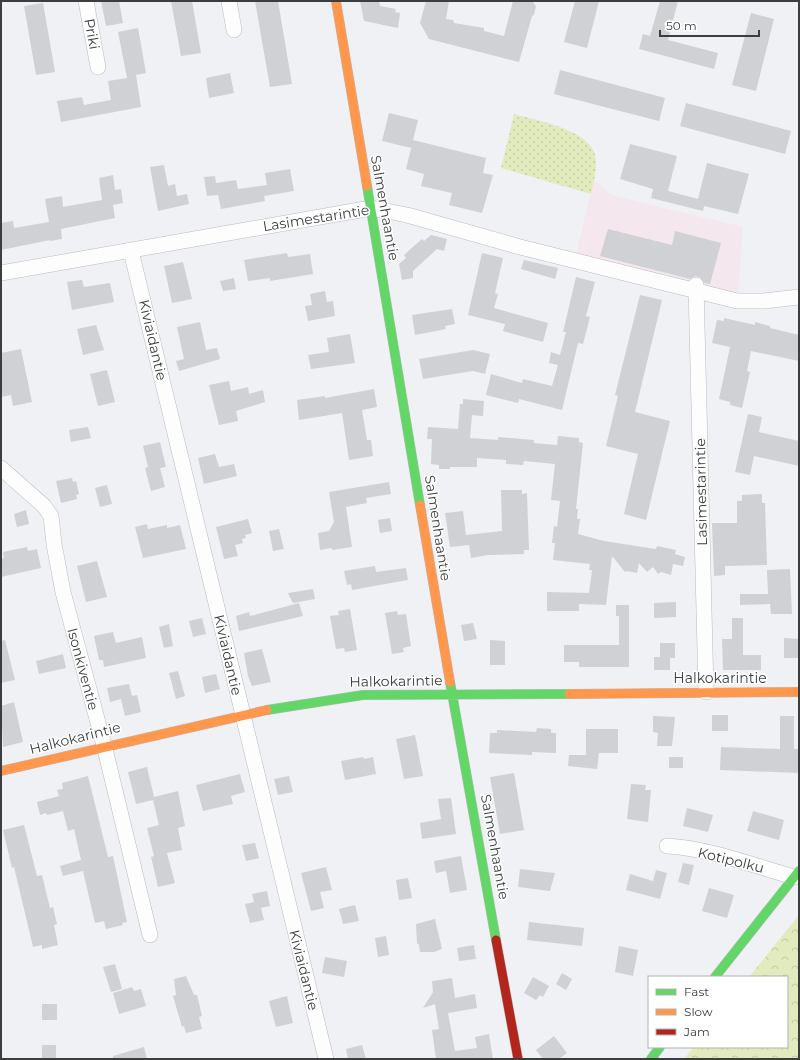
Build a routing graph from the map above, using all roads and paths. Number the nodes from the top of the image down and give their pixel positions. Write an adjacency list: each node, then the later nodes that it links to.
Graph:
1 (86, 1): 5 (street, Priki)
2 (229, 1): 4 (street)
3 (336, 1): 6 (street, Salmenhaantie)
4 (234, 30)
5 (98, 67)
6 (371, 208): 7 (street, Lasimestarintie); 9 (street, Lasimestarintie); 14 (street, Salmenhaantie)
7 (131, 251): 8 (street, Lasimestarintie); 15 (street, Kiviaidantie)
8 (1, 273)
9 (696, 289): 10 (street, Lasimestarintie); 12 (street, Lasimestarintie)
10 (799, 297)
11 (1, 468): 16 (street, Isonkiventie)
12 (706, 692): 13 (street, Halkokarintie); 14 (street, Halkokarintie)
13 (799, 692)
14 (453, 694): 15 (street, Halkokarintie); 24 (street, Salmenhaantie)
15 (243, 715): 16 (street, Halkokarintie); 23 (street, Kiviaidantie)
16 (104, 745): 17 (street, Halkokarintie); 20 (street, Isonkiventie)
17 (1, 771)
18 (668, 846): 19 (street, Kotipolku)
19 (796, 874): 21 (street)
20 (150, 935)
21 (716, 976)
22 (659, 1048): 25 (street)
23 (326, 1059)
24 (518, 1059)
25 (651, 1059)

